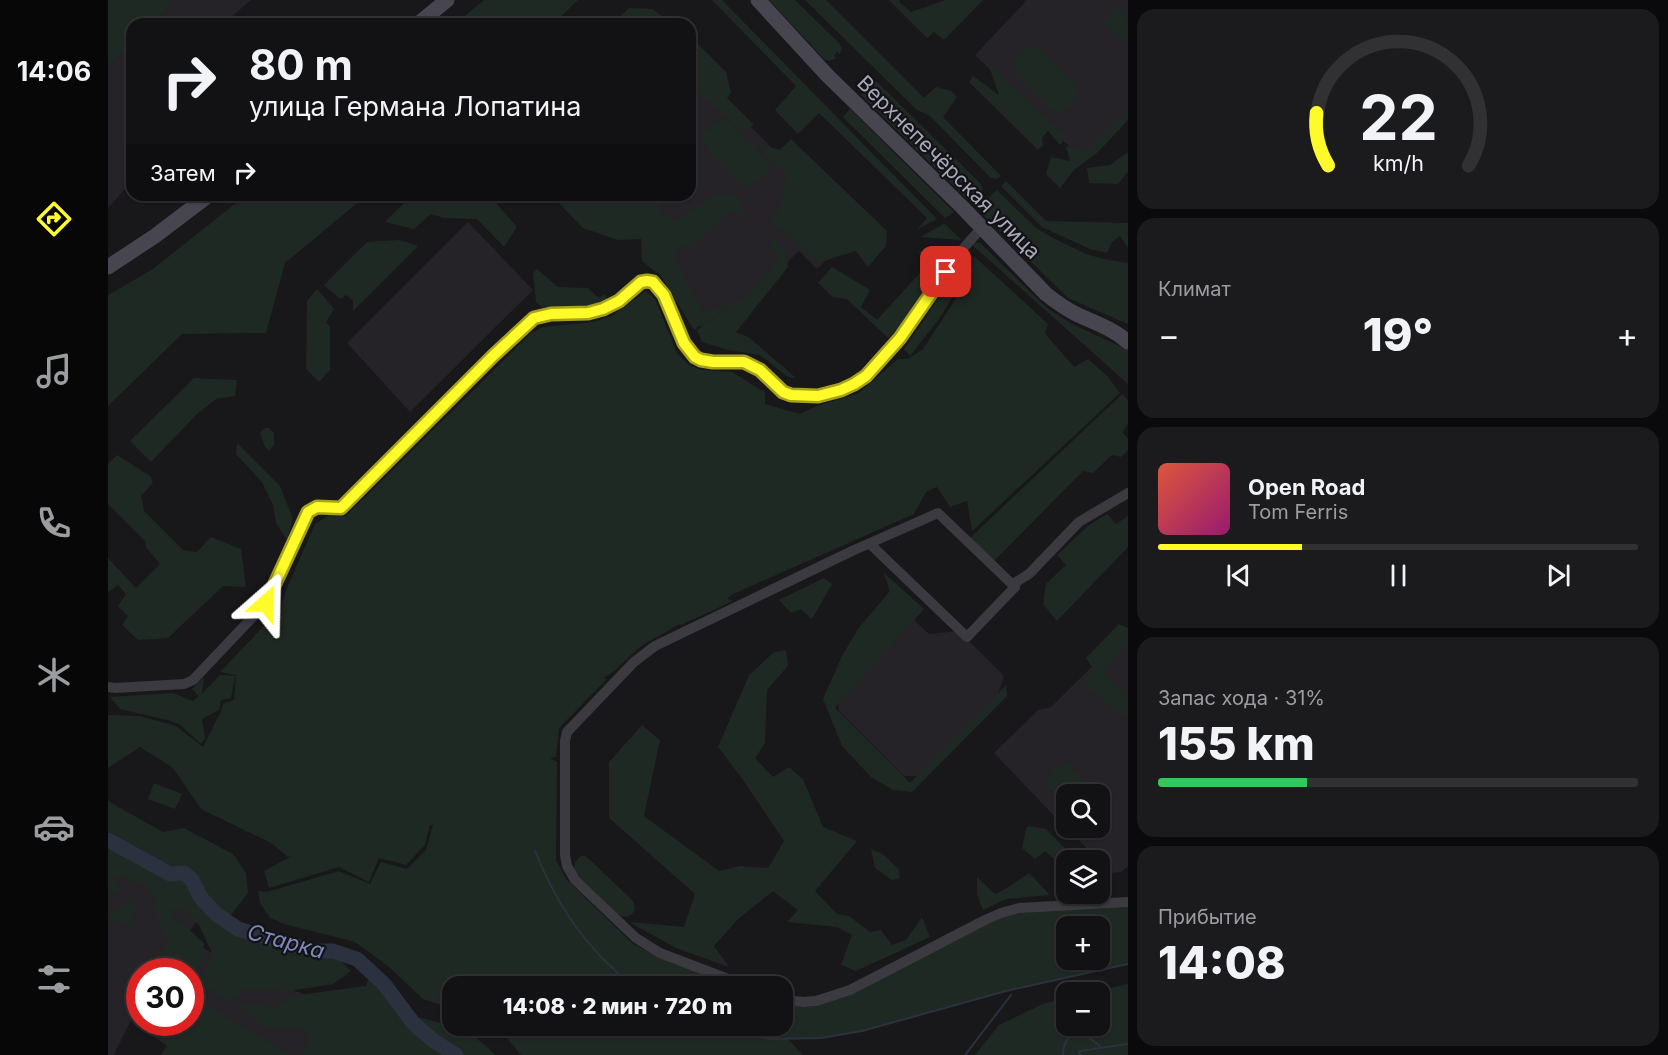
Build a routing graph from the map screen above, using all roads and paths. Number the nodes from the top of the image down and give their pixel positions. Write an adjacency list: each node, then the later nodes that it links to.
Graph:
1 (447, 0): 3 (street)
2 (758, 0): 5 (street, Верхнепечёрская улица)
3 (425, 18)
4 (201, 201): 6 (street)
5 (982, 228): 7 (street, Верхнепечёрская улица); 12 (street)
6 (108, 267)
7 (1122, 332): 8 (street, Верхнепечёрская улица)
8 (1128, 342)
9 (1128, 493): 11 (street)
10 (870, 544): 11 (street); 11 (street); 14 (street)
11 (1015, 587)
12 (108, 687)
13 (1126, 899): 15 (street)
14 (720, 976)
15 (793, 1001)

